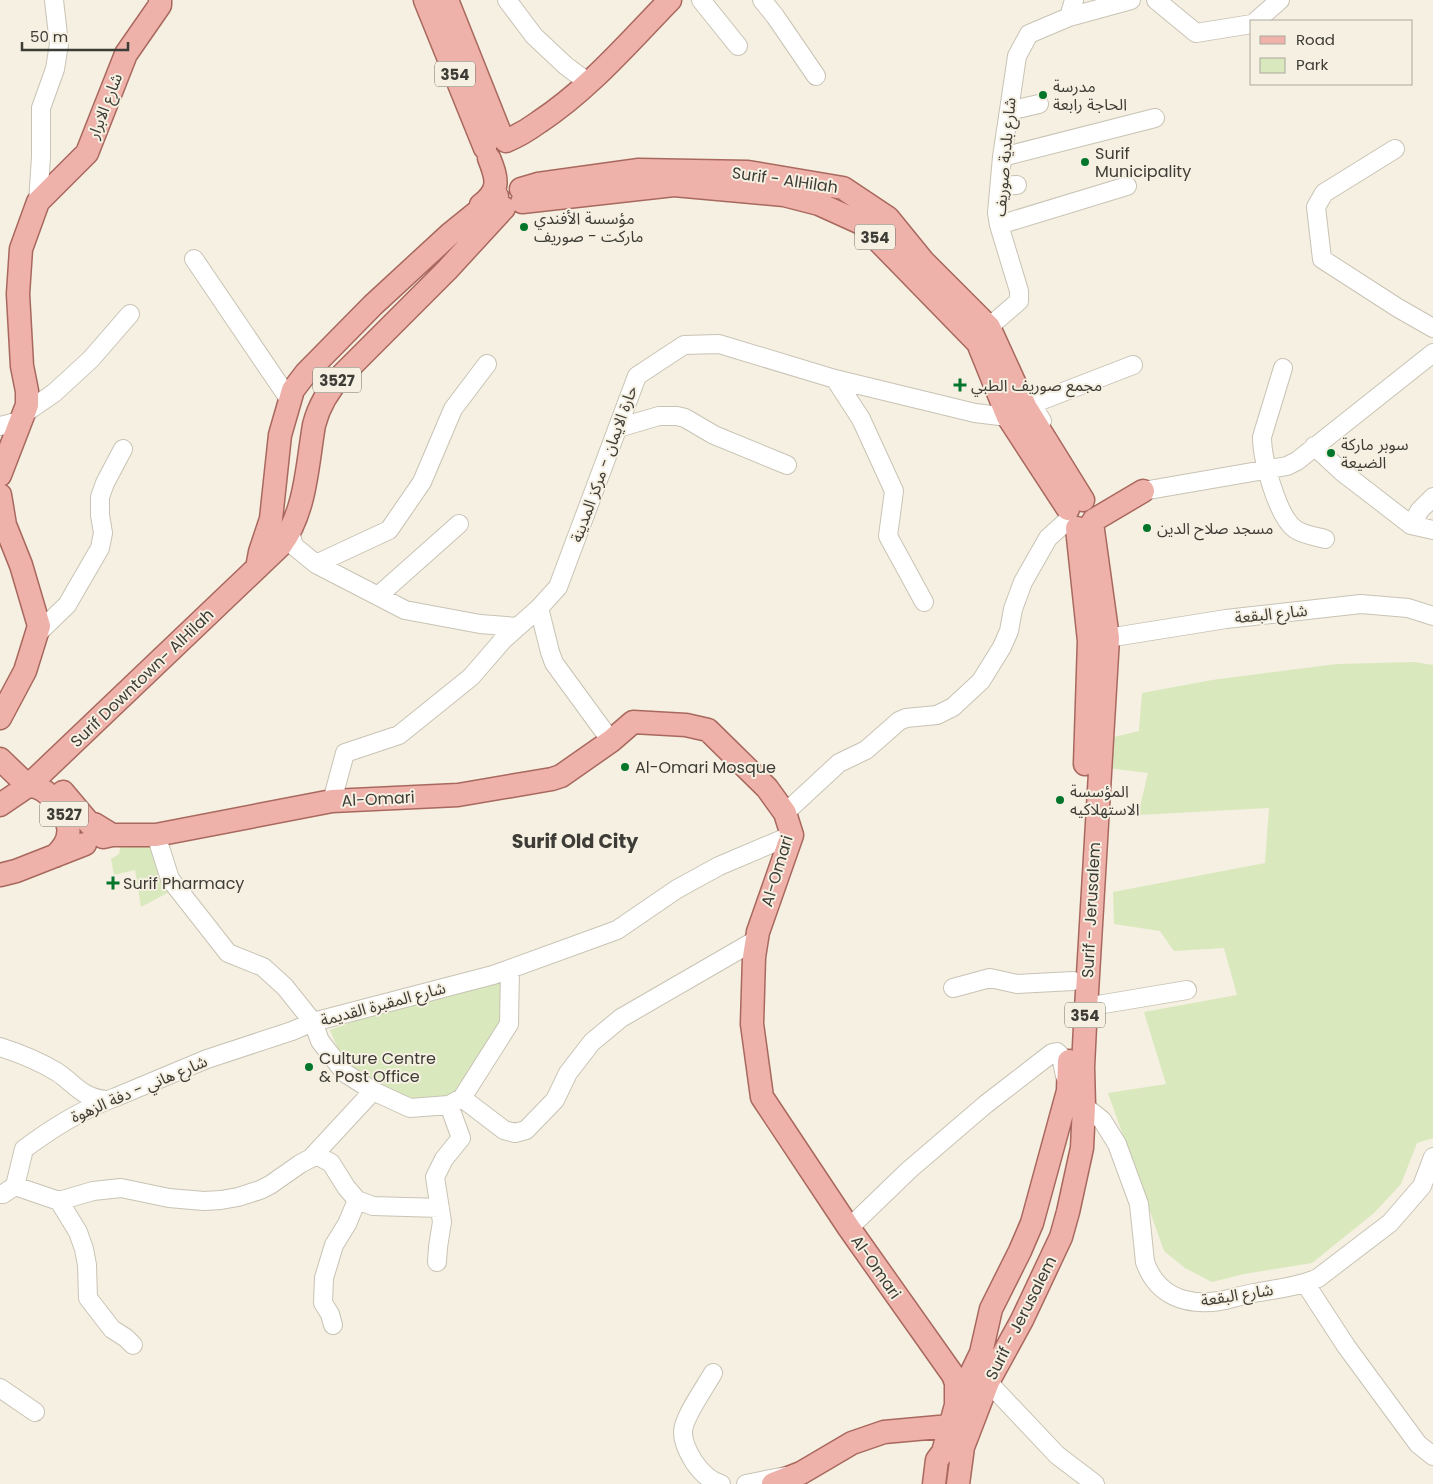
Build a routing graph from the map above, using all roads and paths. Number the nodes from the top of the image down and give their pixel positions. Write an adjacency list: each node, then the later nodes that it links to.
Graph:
1 (54, 0): 27 (street)
2 (160, 0): 27 (main road, شارع الابرار)
3 (425, 0): 23 (main road, 354)
4 (446, 0): 23 (main road, 354)
5 (507, 0): 18 (street)
6 (670, 0): 18 (main road)
7 (701, 0): 16 (street)
8 (762, 0): 17 (street)
9 (1074, 0): 13 (street)
10 (1130, 0): 13 (street, شارع بلدية صوريف)
11 (1156, 0): 15 (street)
12 (1280, 0): 14 (street)
13 (1069, 17): 20 (street, شارع بلدية صوريف)
14 (1257, 20)
15 (1250, 24)
16 (738, 46)
17 (816, 76)
18 (589, 83): 23 (main road)
19 (1039, 104): 20 (street)
20 (1008, 111): 24 (street, شارع بلدية صوريف)
21 (1155, 118): 24 (street)
22 (1395, 149): 34 (street)
23 (499, 152): 26 (main road, 354); 26 (main road, 354); 30 (main road, 3527)
24 (1002, 157): 28 (street, شارع بلدية صوريف)
25 (1126, 186): 28 (street)
26 (518, 193): 29 (main road, 3527); 29 (main road); 30 (main road, 3527); 33 (main road, Surif - AlHilah); 41 (main road, Surif - AlHilah / 354)
27 (38, 202): 42 (main road)
28 (999, 225): 33 (street, شارع بلدية صوريف)
29 (486, 228): 56 (main road, Surif Downtown- AlHilah / 3527)
30 (450, 234): 40 (main road, 3527)
31 (194, 259): 40 (street)
32 (130, 314): 42 (street)
33 (989, 327): 44 (main road, Surif - AlHilah)
34 (1433, 328)
35 (1433, 353): 45 (street)
36 (487, 364): 59 (street)
37 (1133, 365): 44 (street)
38 (1282, 368): 48 (street)
39 (835, 379): 41 (street, حارة الايمان - مركز المدينة); 43 (street, حارة الايمان - مركز المدينة); 62 (street)
40 (289, 399): 60 (main road, 3527)
41 (1008, 417): 44 (main road); 53 (main road, Surif - AlHilah / 354)
42 (14, 421): 49 (main road)
43 (618, 428): 47 (street); 63 (street, حارة الايمان - مركز المدينة)
44 (1040, 430): 53 (main road, Surif - AlHilah)
45 (1314, 446): 48 (street); 55 (street)
46 (123, 449): 66 (street)
47 (787, 465)
48 (1268, 470): 50 (street); 58 (street)
49 (0, 475)
50 (1143, 491): 53 (main road)
51 (0, 494): 66 (main road)
52 (1433, 497): 55 (street)
53 (1082, 515): 67 (main road, Surif - Jerusalem / 354); 75 (street)
54 (460, 524): 61 (street)
55 (1411, 525): 57 (street)
56 (292, 526): 59 (street); 60 (main road, Surif Downtown- AlHilah / 3527)
57 (1433, 530)
58 (1325, 539)
59 (316, 564): 61 (street)
60 (257, 570): 71 (main road, Surif Downtown- AlHilah / 3527)
61 (378, 596): 65 (street)
62 (924, 602)
63 (539, 608): 65 (street, حارة الايمان - مركز المدينة); 69 (street)
64 (1433, 616): 67 (street, شارع البقعة)
65 (518, 627): 73 (street, حارة الايمان - مركز المدينة)
66 (38, 633): 68 (main road)
67 (1098, 640): 83 (main road, Surif - Jerusalem / 354); 86 (main road, Surif - Jerusalem / 354)
68 (0, 718)
69 (611, 741): 73 (main road, Al-Omari); 75 (main road, Al-Omari)
70 (0, 760): 72 (main road)
71 (46, 769): 72 (main road, Surif Downtown- AlHilah / 3527); 78 (main road, 3527)
72 (28, 786): 74 (main road, 3527); 79 (main road, 3527)
73 (332, 801): 76 (main road, Al-Omari)
74 (0, 805)
75 (785, 813): 77 (main road, Al-Omari)
76 (156, 835): 78 (main road, Al-Omari); 87 (street)
77 (792, 835): 81 (main road, Al-Omari); 82 (street, شارع المقبرة القديمة)
78 (99, 836): 79 (main road, 3527)
79 (55, 856): 80 (main road, 3527)
80 (0, 875)
81 (756, 940): 92 (street); 99 (main road, Al-Omari)
82 (510, 969): 87 (street, شارع المقبرة القديمة); 92 (street)
83 (1073, 981): 84 (street); 91 (main road, Surif - Jerusalem / 354)
84 (953, 988)
85 (1187, 990): 86 (street)
86 (1086, 1007): 91 (main road, Surif - Jerusalem / 354)
87 (313, 1022): 89 (street, شارع المقبرة القديمة); 90 (street, شارع هاني - دفة الزهوة)
88 (0, 1047): 90 (street)
89 (373, 1091): 92 (street, شارع المقبرة القديمة); 94 (street)
90 (106, 1100): 95 (street, شارع هاني - دفة الزهوة)
91 (1079, 1100): 99 (street); 101 (street, شارع البقعة); 104 (main road, Surif - Jerusalem / 354); 105 (main road, Surif - Jerusalem)
92 (455, 1101): 98 (street)
93 (1433, 1157): 101 (street, شارع البقعة)
94 (311, 1158): 96 (street); 97 (street)
95 (7, 1190): 97 (street)
96 (358, 1200): 98 (street); 102 (street)
97 (59, 1202): 103 (street)
98 (440, 1208): 100 (street)
99 (849, 1228): 106 (main road, Al-Omari)
100 (437, 1262)
101 (1305, 1284): 114 (street)
102 (333, 1325)
103 (133, 1345)
104 (1007, 1349): 105 (main road); 108 (main road, Surif - Jerusalem / 354)
105 (981, 1353): 106 (main road); 108 (main road); 110 (main road, Surif - Jerusalem)
106 (945, 1365): 110 (main road, Al-Omari)
107 (713, 1373): 116 (street)
108 (988, 1382): 113 (main road); 120 (main road, Surif - Jerusalem / 354); 121 (street)
109 (0, 1388): 111 (street)
110 (956, 1405): 112 (main road, Surif - Jerusalem)
111 (35, 1412)
112 (950, 1426): 113 (main road, Surif - Jerusalem); 115 (main road)
113 (943, 1452): 119 (main road, Surif - Jerusalem)
114 (1433, 1456)
115 (801, 1473): 117 (street); 118 (main road)
116 (721, 1484)
117 (746, 1484)
118 (773, 1484)
119 (934, 1484)
120 (958, 1484)
121 (1095, 1484)

